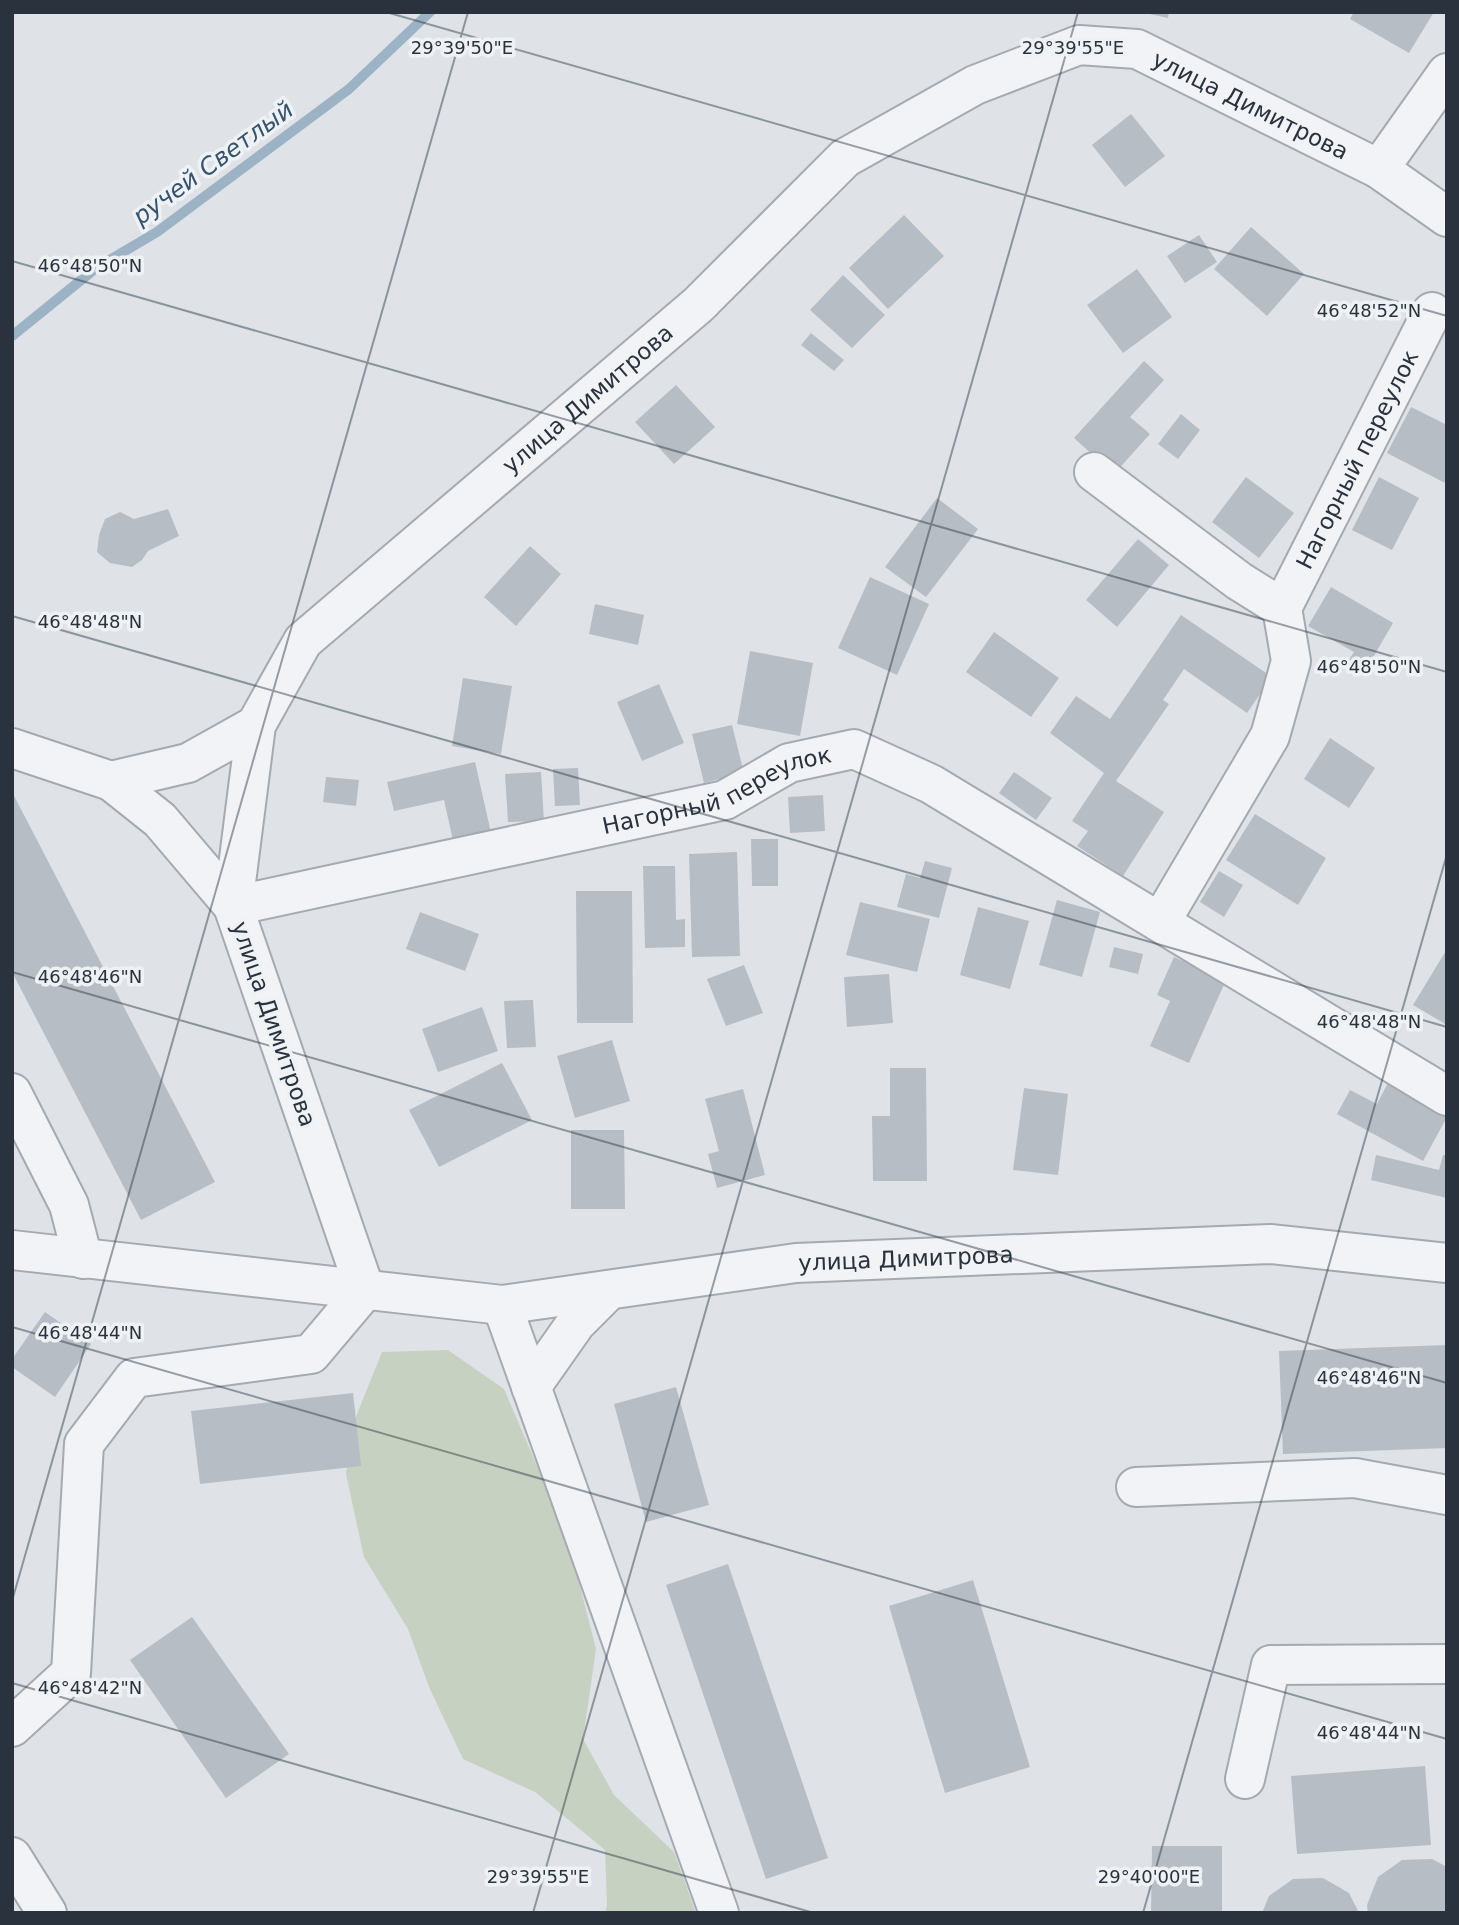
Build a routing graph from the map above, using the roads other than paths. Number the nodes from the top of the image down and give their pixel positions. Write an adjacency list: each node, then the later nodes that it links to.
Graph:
1 (1447, 73): 2 (street)
2 (1379, 169): 3 (street); 7 (street, улица Димитрова)
3 (1447, 217)
4 (1432, 312): 6 (street, Нагорный переулок)
5 (1094, 472): 6 (street)
6 (1282, 608): 11 (street)
7 (257, 725): 9 (street); 10 (street, улица Димитрова)
8 (12, 748): 9 (street)
9 (111, 781): 10 (street)
10 (233, 906): 11 (street, Нагорный переулок); 17 (street, улица Димитрова)
11 (1161, 921): 13 (street, Нагорный переулок)
12 (12, 1093): 15 (street)
13 (1447, 1096)
14 (12, 1250): 15 (street, улица Димитрова)
15 (83, 1259): 17 (street, улица Димитрова)
16 (1447, 1263): 18 (street, улица Димитрова)
17 (365, 1290): 19 (street, улица Димитрова); 24 (street)
18 (609, 1290): 19 (street, улица Димитрова); 20 (street)
19 (502, 1305): 20 (street)
20 (531, 1387): 28 (street)
21 (1136, 1487): 22 (street)
22 (1447, 1495)
23 (1447, 1664): 25 (street)
24 (12, 1727)
25 (1245, 1779)
26 (12, 1857): 27 (street)
27 (47, 1913)
28 (719, 1913)

